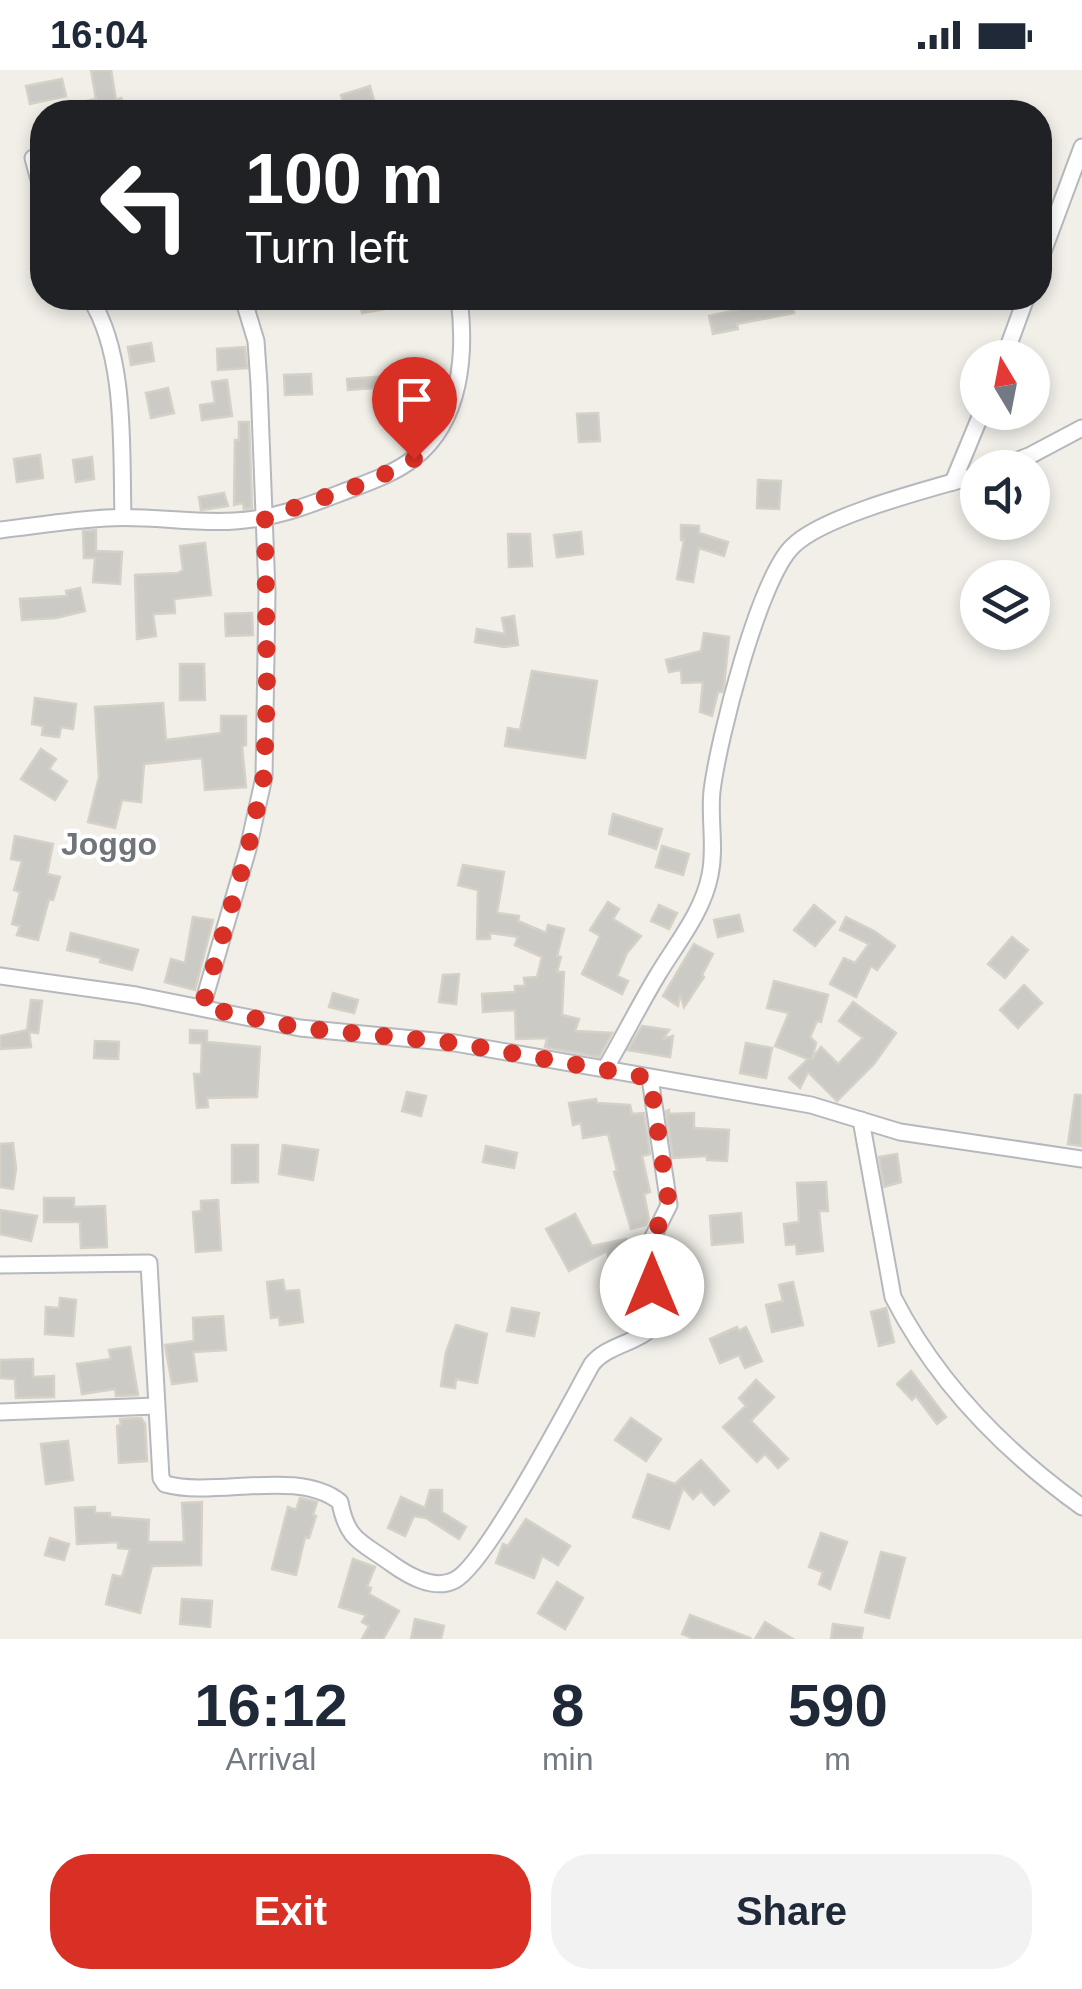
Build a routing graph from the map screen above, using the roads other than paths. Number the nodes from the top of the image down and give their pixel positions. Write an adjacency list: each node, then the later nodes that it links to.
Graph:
1 (1082, 147): 2 (street)
2 (1052, 228)
3 (96, 310): 13 (street)
4 (247, 310): 14 (street)
5 (460, 310): 14 (street)
6 (1022, 310): 7 (street)
7 (1011, 340)
8 (1082, 428): 10 (street)
9 (975, 430): 12 (street)
10 (1036, 450)
11 (960, 480): 12 (street)
12 (953, 482): 18 (street)
13 (123, 517): 14 (street); 15 (street)
14 (265, 518): 17 (street)
15 (0, 530)
16 (0, 976): 17 (street)
17 (202, 1007): 18 (street)
18 (605, 1069): 19 (street)
19 (650, 1078): 20 (street); 23 (street)
20 (860, 1120): 21 (street); 25 (street)
21 (1082, 1159)
22 (0, 1265): 23 (street)
23 (156, 1406): 24 (street)
24 (0, 1412)
25 (1082, 1507)

